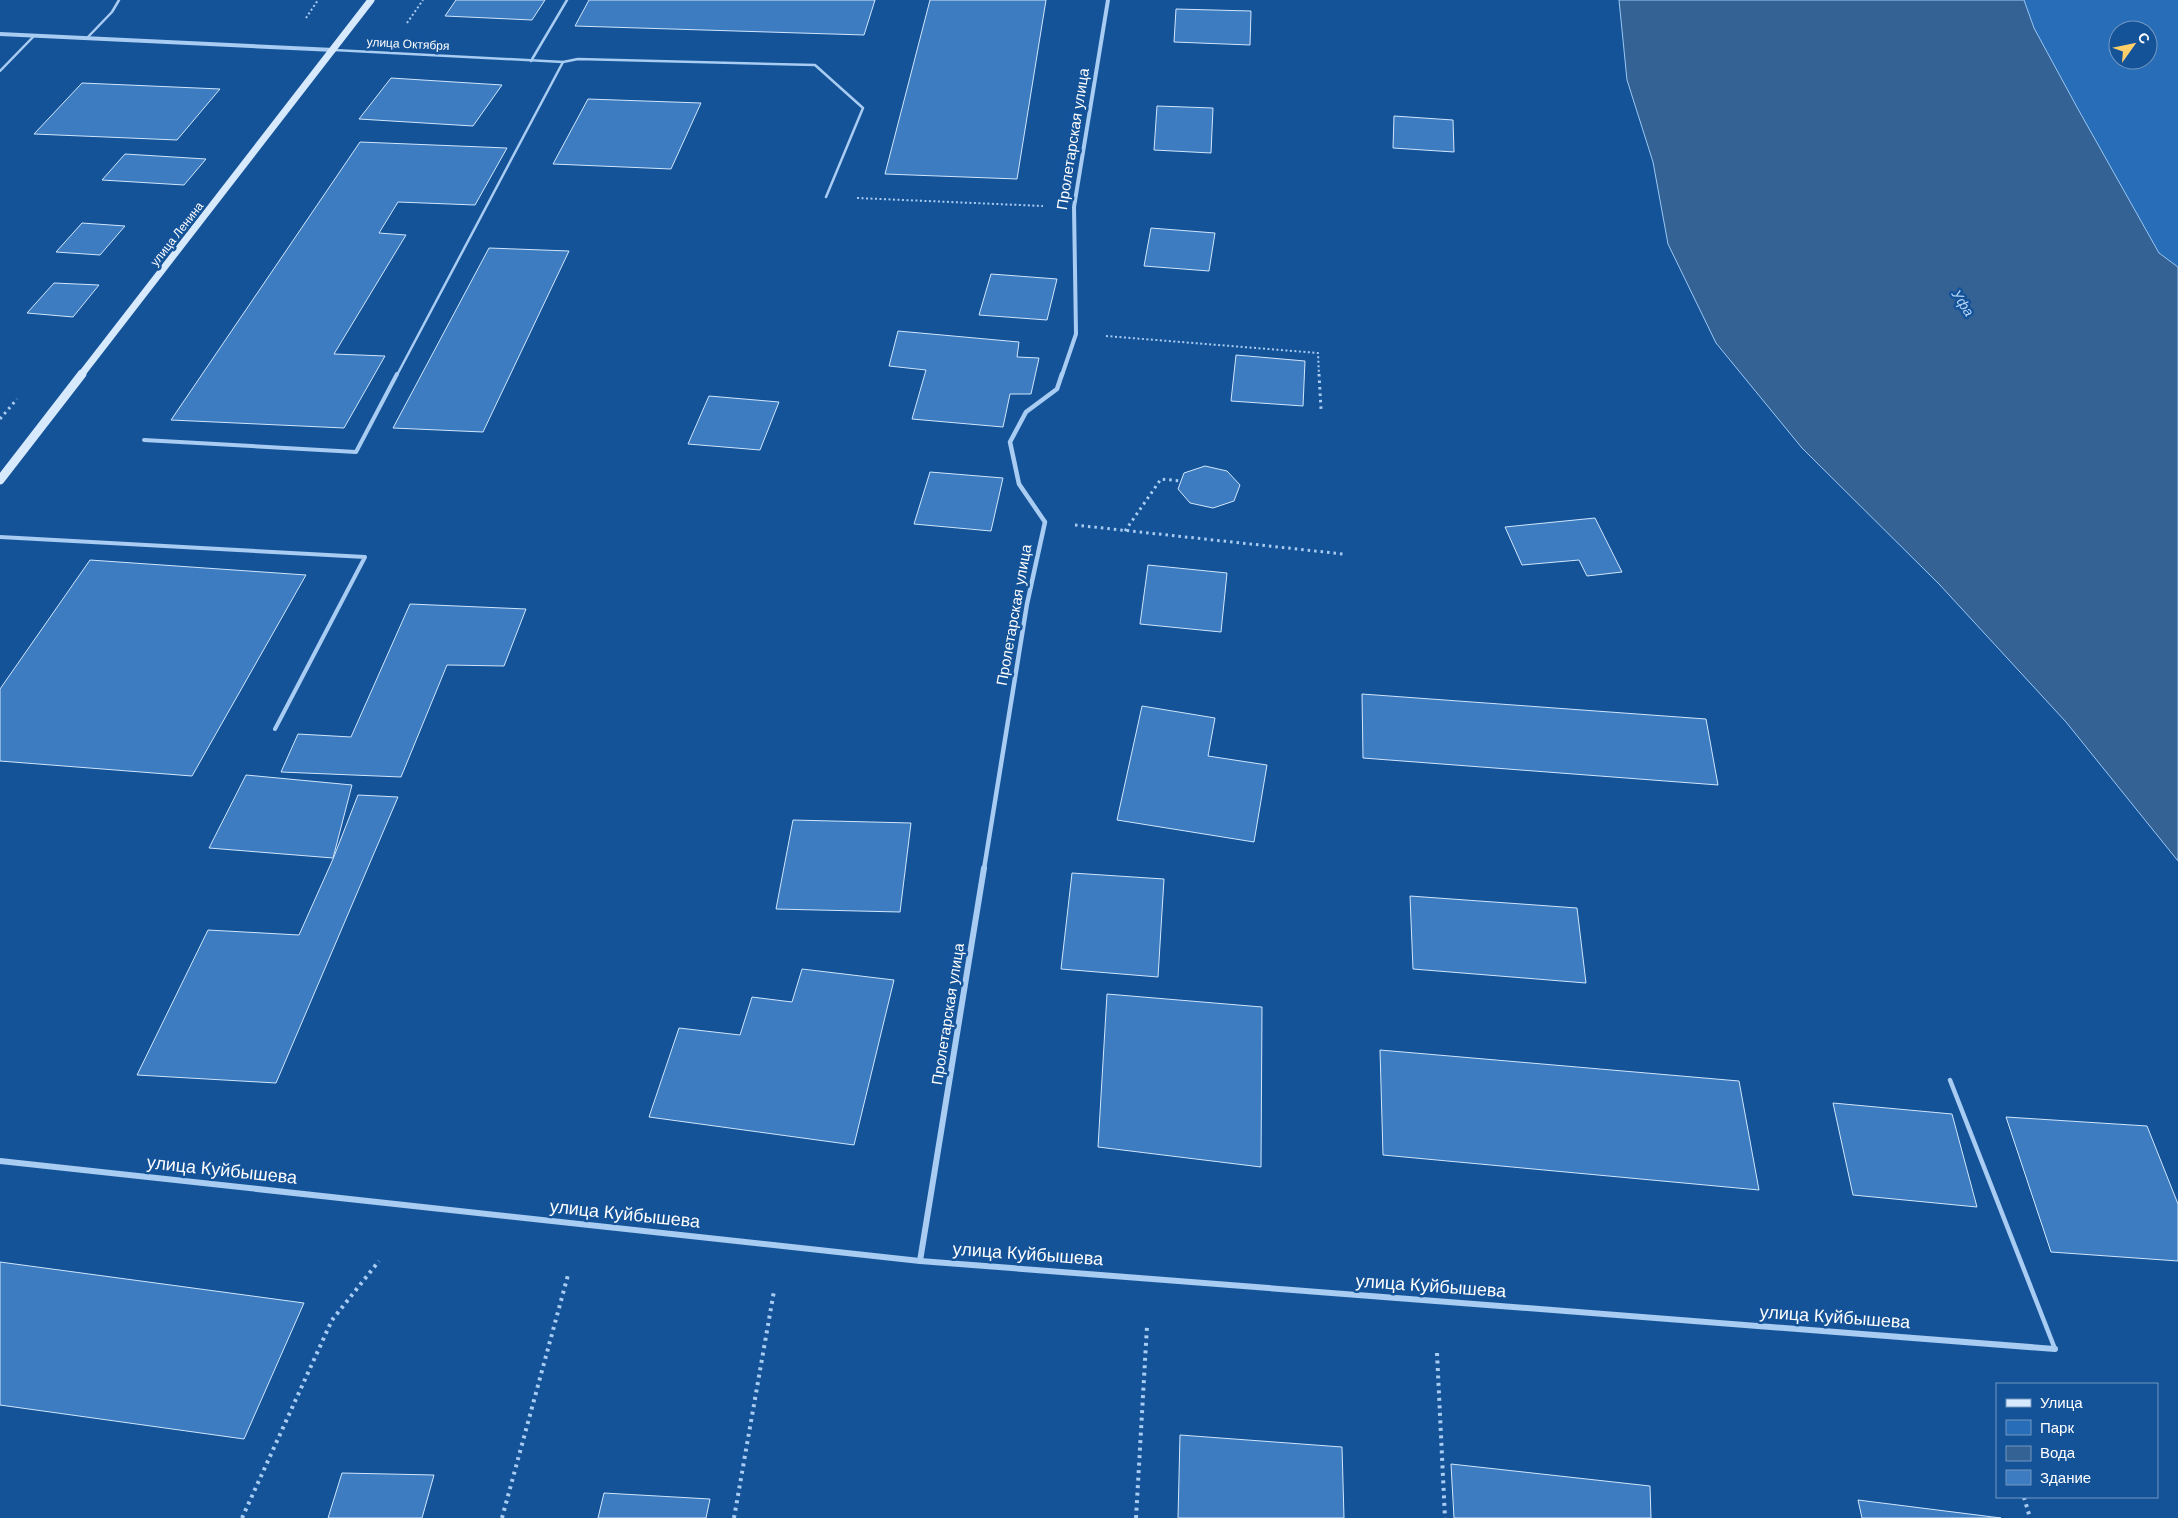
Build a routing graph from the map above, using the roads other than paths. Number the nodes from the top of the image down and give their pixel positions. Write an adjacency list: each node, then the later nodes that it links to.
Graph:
1 (119, 0): 7 (lane)
2 (371, 0): 8 (main road, улица Ленина)
3 (567, 0): 9 (lane)
4 (1108, 0): 19 (street, Пролетарская улица)
5 (0, 34): 6 (street, улица Октября)
6 (34, 36): 7 (street, улица Октября); 11 (lane)
7 (87, 38): 8 (street, улица Октября)
8 (334, 50): 9 (lane, улица Октября); 14 (main road, улица Ленина)
9 (531, 61): 10 (lane, улица Октября)
10 (562, 62): 12 (lane, улица Октября); 13 (lane)
11 (0, 70)
12 (826, 197)
13 (144, 440)
14 (0, 480)
15 (0, 537): 16 (lane)
16 (274, 729)
17 (1950, 1080): 20 (lane)
18 (0, 1161): 19 (street, улица Куйбышева)
19 (920, 1261): 20 (street, улица Куйбышева)
20 (2055, 1349)

